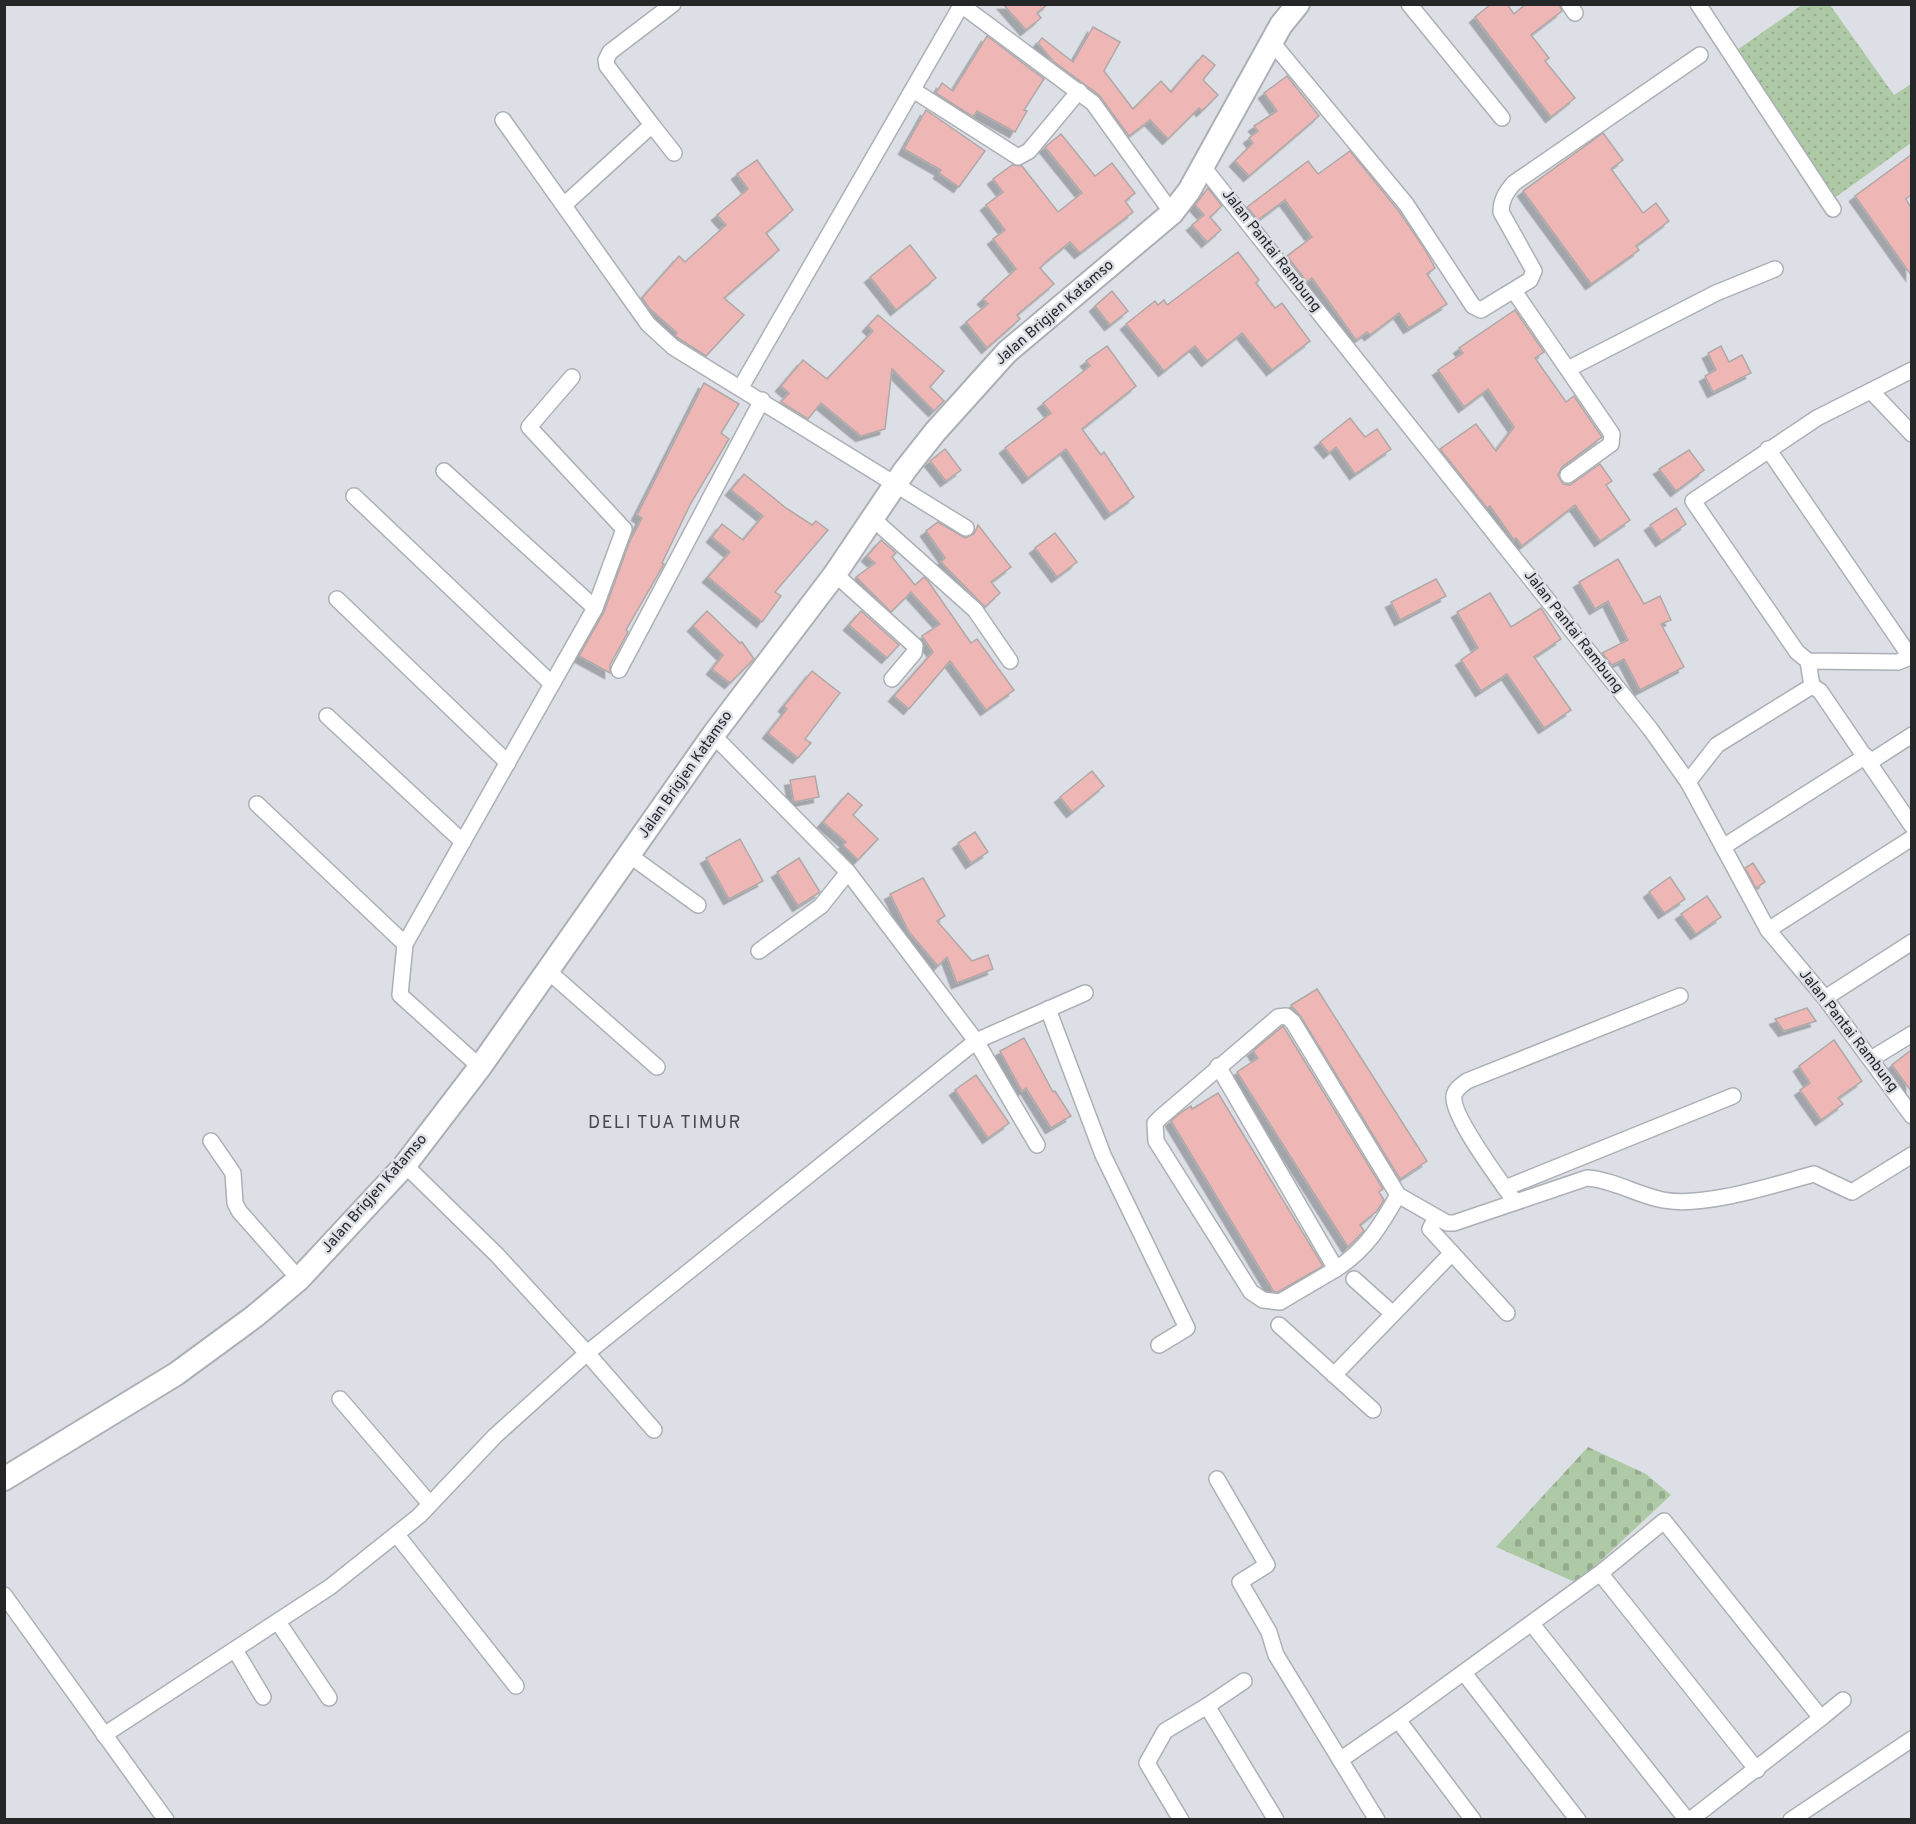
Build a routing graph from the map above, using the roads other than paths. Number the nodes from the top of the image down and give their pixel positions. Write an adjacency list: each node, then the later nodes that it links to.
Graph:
1 (673, 4): 12 (street)
2 (1409, 4): 10 (street)
3 (1698, 4): 16 (street)
4 (961, 5): 8 (street); 9 (street)
5 (1290, 7): 6 (main road, Jalan Brigjen Katamso)
6 (1271, 41): 14 (main road, Jalan Brigjen Katamso); 19 (street)
7 (1700, 55): 19 (street)
8 (913, 90): 9 (street); 23 (street)
9 (1078, 91): 17 (street)
10 (1502, 118)
11 (503, 120): 15 (street)
12 (652, 124): 13 (street); 15 (street)
13 (674, 153)
14 (1204, 168): 17 (main road, Jalan Brigjen Katamso); 48 (street, Jalan Pantai Rambung)
15 (564, 205): 23 (street)
16 (1833, 209)
17 (1172, 213): 30 (main road, Jalan Brigjen Katamso)
18 (1775, 269): 20 (street)
19 (1514, 291): 20 (street)
20 (1568, 369): 29 (street)
21 (1911, 370): 24 (street)
22 (572, 377): 36 (street)
23 (741, 387): 25 (street)
24 (1871, 390): 26 (street); 27 (street)
25 (762, 400): 30 (street); 39 (street)
26 (1911, 434)
27 (1768, 449): 38 (street); 38 (street)
28 (444, 471): 36 (street)
29 (1568, 475)
30 (896, 485): 32 (main road, Jalan Brigjen Katamso); 33 (street)
31 (354, 496): 41 (street)
32 (872, 518): 34 (main road, Jalan Brigjen Katamso); 37 (street)
33 (966, 528)
34 (835, 574): 40 (street); 44 (main road, Jalan Brigjen Katamso)
35 (337, 598): 47 (street)
36 (595, 608): 41 (street)
37 (1010, 661)
38 (1808, 661): 42 (street)
39 (619, 670)
40 (892, 679)
41 (552, 684): 47 (street)
42 (1812, 686): 46 (street); 48 (street)
43 (327, 716): 52 (street)
44 (713, 735): 54 (main road, Jalan Brigjen Katamso); 55 (street)
45 (1911, 735): 46 (street)
46 (1868, 759): 50 (street); 53 (street)
47 (508, 763): 52 (street)
48 (1688, 782): 53 (street, Jalan Pantai Rambung)
49 (257, 804): 59 (street)
50 (1911, 826)
51 (1911, 838): 57 (street)
52 (464, 842): 59 (street)
53 (1724, 847): 57 (street, Jalan Pantai Rambung)
54 (629, 855): 56 (street); 61 (main road, Jalan Brigjen Katamso)
55 (848, 872): 60 (street); 67 (street)
56 (698, 905)
57 (1768, 930): 64 (street, Jalan Pantai Rambung)
58 (1911, 942): 64 (street)
59 (405, 944): 70 (street)
60 (759, 951)
61 (548, 971): 70 (main road, Jalan Brigjen Katamso); 71 (street)
62 (1085, 993): 65 (street)
63 (1680, 996): 78 (street)
64 (1825, 998): 68 (street, Jalan Pantai Rambung)
65 (1048, 1009): 67 (street); 89 (street)
66 (1911, 1034): 68 (street)
67 (976, 1041): 75 (street); 90 (street)
68 (1871, 1059): 73 (street, Jalan Pantai Rambung)
69 (1218, 1066): 79 (street); 83 (street); 83 (street)
70 (480, 1067): 77 (main road, Jalan Brigjen Katamso)
71 (657, 1067)
72 (1733, 1096): 78 (street)
73 (1911, 1116)
74 (211, 1141): 84 (street)
75 (1037, 1145)
76 (1911, 1155): 80 (street)
77 (405, 1165): 84 (main road, Jalan Brigjen Katamso); 90 (street)
78 (1505, 1188): 80 (street)
79 (1401, 1196): 81 (street); 83 (street)
80 (1515, 1202): 81 (street)
81 (1436, 1216): 82 (street)
82 (1452, 1253): 86 (street); 87 (street)
83 (1335, 1269)
84 (298, 1279): 95 (main road, Jalan Brigjen Katamso)
85 (1354, 1279): 87 (street)
86 (1507, 1313)
87 (1393, 1314): 91 (street)
88 (1279, 1325): 91 (street)
89 (1159, 1345)
90 (587, 1353): 94 (street); 97 (street)
91 (1334, 1375): 93 (street)
92 (340, 1399): 97 (street)
93 (1372, 1410)
94 (654, 1430)
95 (4, 1479)
96 (1216, 1479): 120 (street)
97 (430, 1504): 98 (street)
98 (396, 1534): 101 (street); 106 (street)
99 (1603, 1571): 102 (street); 111 (street); 116 (street)
100 (4, 1595): 113 (street)
101 (278, 1622): 103 (street); 108 (street)
102 (1532, 1624): 104 (street); 123 (street)
103 (235, 1650): 107 (street); 113 (street)
104 (1464, 1673): 112 (street); 122 (street)
105 (1244, 1681): 110 (street)
106 (516, 1686)
107 (263, 1697)
108 (329, 1698)
109 (1843, 1700): 111 (street)
110 (1207, 1706): 118 (street); 119 (street)
111 (1821, 1718): 116 (street)
112 (1398, 1720): 115 (street); 121 (street)
113 (104, 1735): 117 (street)
114 (1911, 1739): 124 (street)
115 (1340, 1760)
116 (1757, 1770): 123 (street)
117 (166, 1820)
118 (1181, 1820)
119 (1276, 1820)
120 (1377, 1820)
121 (1473, 1820)
122 (1578, 1820)
123 (1688, 1820)
124 (1791, 1820)

